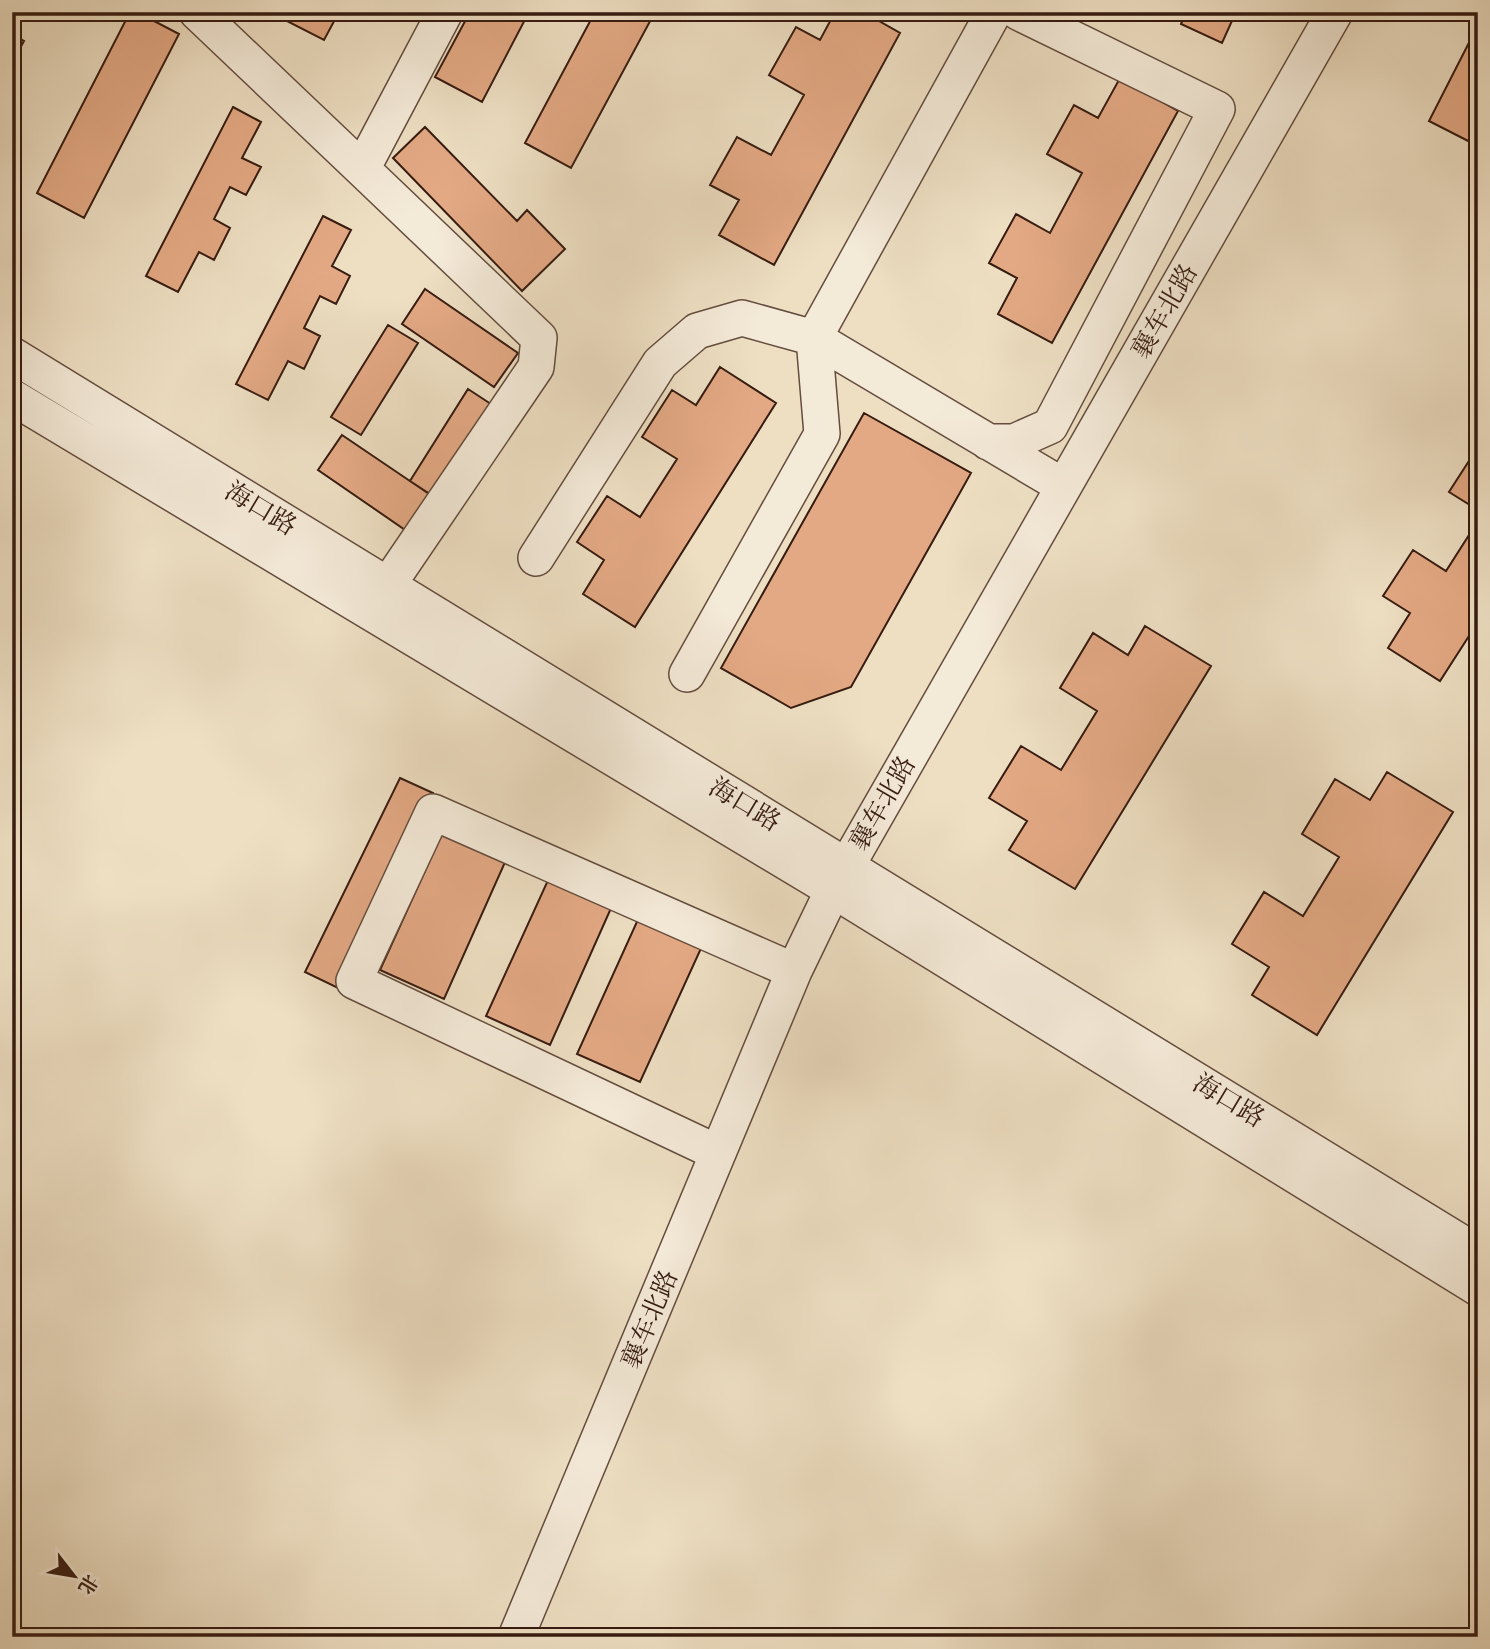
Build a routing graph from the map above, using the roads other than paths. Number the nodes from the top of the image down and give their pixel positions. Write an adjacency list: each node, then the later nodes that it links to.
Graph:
1 (197, 12): 6 (street)
2 (445, 12): 6 (street)
3 (995, 12): 7 (street)
4 (1018, 12): 10 (street)
5 (1335, 12): 11 (street, 襄车北路)
6 (362, 169): 13 (street)
7 (814, 338): 10 (street); 12 (street); 14 (street)
8 (12, 355): 13 (street, 海口路)
9 (12, 397): 13 (street, 海口路)
10 (988, 442): 11 (street)
11 (1063, 486): 15 (street, 襄车北路)
12 (536, 558)
13 (379, 599): 15 (street, 海口路)
14 (687, 674)
15 (840, 878): 16 (street, 襄车北路); 18 (street, 海口路); 19 (street, 海口路)
16 (794, 971): 17 (street, 襄车北路); 17 (street)
17 (718, 1153): 20 (street, 襄车北路)
18 (1478, 1253)
19 (1478, 1288)
20 (516, 1637)

